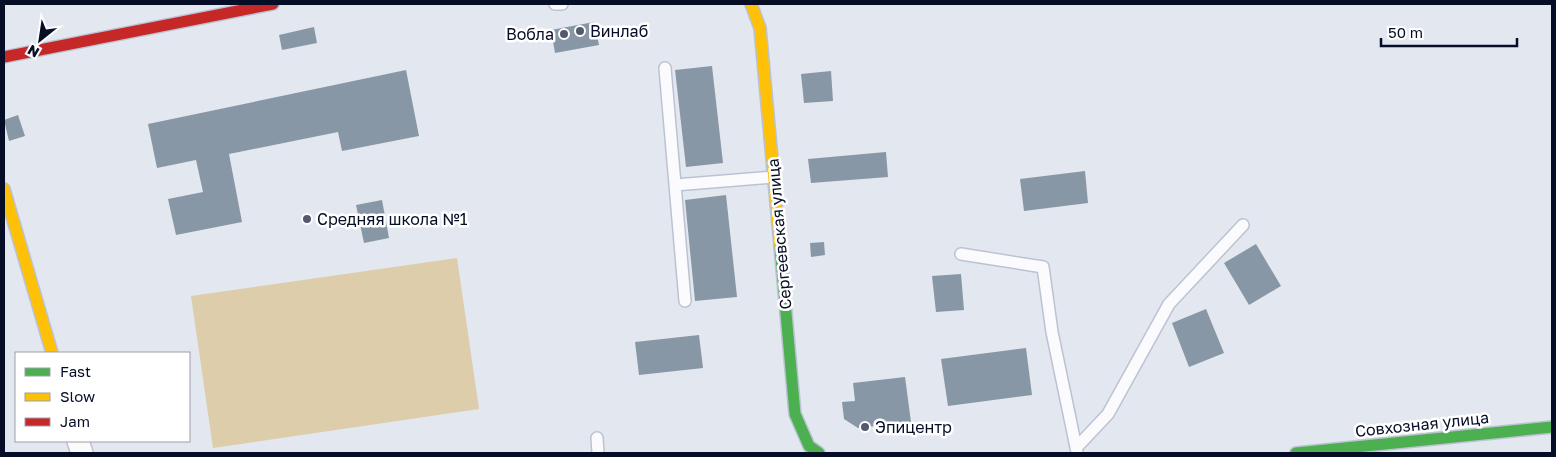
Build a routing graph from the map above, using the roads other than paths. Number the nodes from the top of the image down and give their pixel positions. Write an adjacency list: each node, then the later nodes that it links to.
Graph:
1 (268, 4): 5 (main road)
2 (555, 4): 3 (lane)
3 (562, 4)
4 (751, 4): 7 (main road, Сергеевская улица)
5 (4, 56)
6 (665, 68): 8 (lane)
7 (773, 177): 8 (lane); 18 (main road, Сергеевская улица)
8 (675, 185): 13 (lane)
9 (4, 189): 10 (main road)
10 (7, 214): 14 (main road)
11 (1243, 225): 17 (lane)
12 (961, 254): 17 (lane)
13 (686, 301)
14 (52, 352)
15 (1552, 427): 20 (main road, Совхозная улица)
16 (597, 438): 19 (lane)
17 (1077, 450)
18 (807, 451)
19 (598, 453)
20 (1296, 453)

